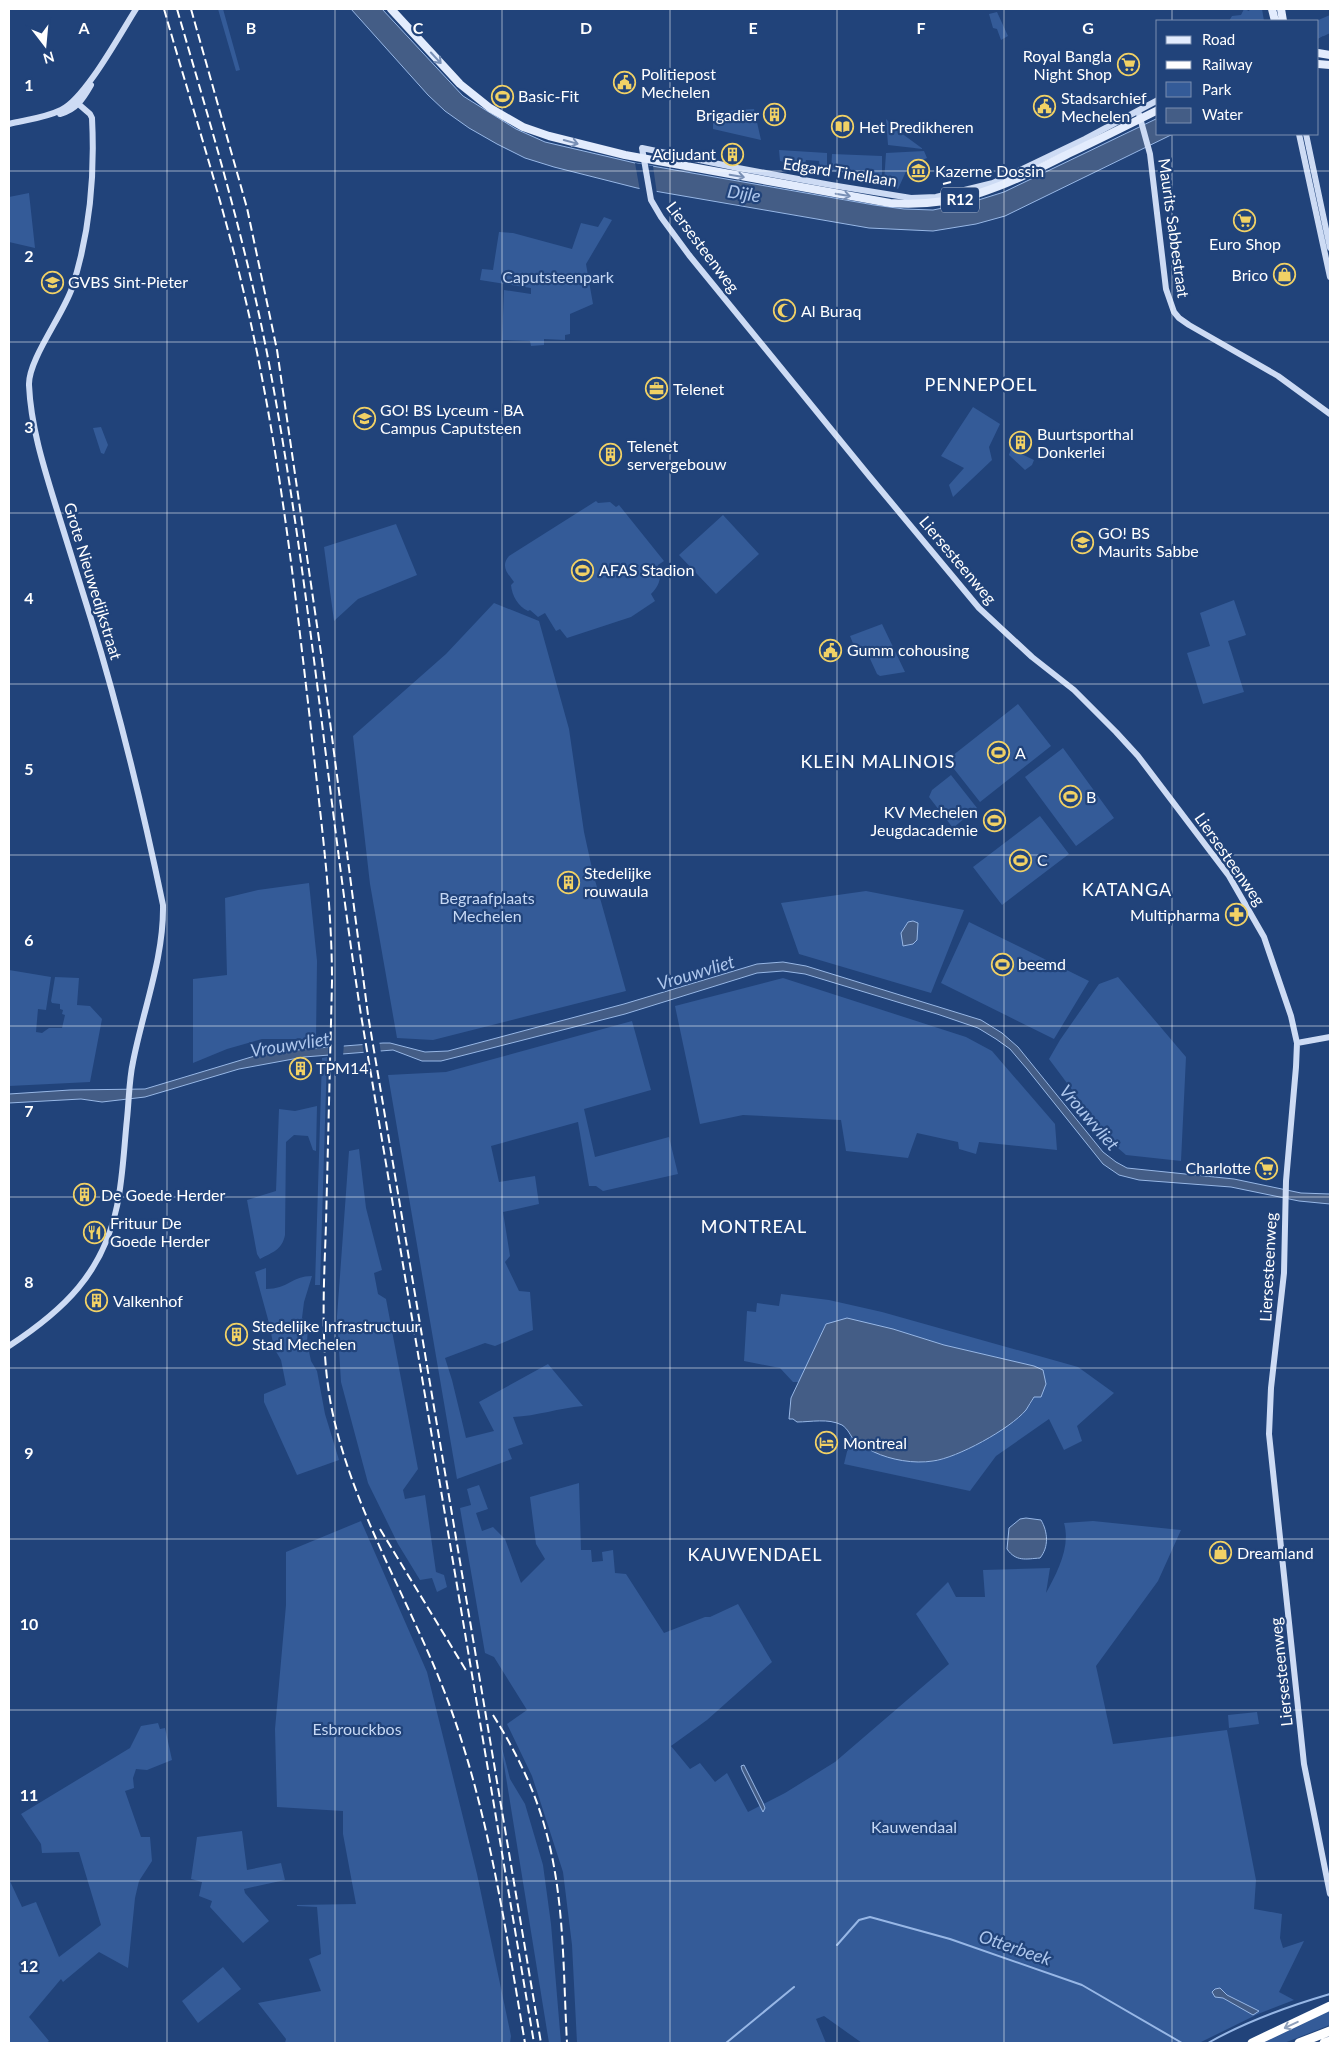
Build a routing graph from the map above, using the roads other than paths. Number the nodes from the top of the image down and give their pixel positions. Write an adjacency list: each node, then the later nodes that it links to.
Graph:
1 (130, 9): 4 (main road)
2 (136, 9): 4 (main road)
3 (391, 9): 13 (main road, R12, one-way to 13)
4 (129, 20): 6 (main road)
5 (1156, 102): 8 (main road, R12)
6 (77, 103): 9 (main road); 19 (main road, Grote Nieuwedijkstraat)
7 (1156, 111): 8 (main road, R12)
8 (1140, 118): 12 (main road, Edgard Tinellaan / R12); 13 (main road, Edgard Tinellaan / R12, one-way to 8); 16 (main road, Maurits Sabbestraat)
9 (9, 124)
10 (1299, 135): 15 (main road)
11 (1306, 135): 14 (main road)
12 (642, 148): 13 (main road, Liersesteenweg)
13 (644, 161): 18 (main road, Liersesteenweg)
14 (1330, 248)
15 (1330, 277)
16 (1330, 414)
17 (1330, 1037): 18 (main road)
18 (1296, 1043): 20 (main road, Liersesteenweg)
19 (9, 1346)
20 (1330, 1894)
21 (1330, 2006): 24 (highway, one-way to 24)
22 (1330, 2031): 25 (highway)
23 (1330, 2041): 26 (highway)
24 (1252, 2043)
25 (1299, 2043)
26 (1324, 2043)

